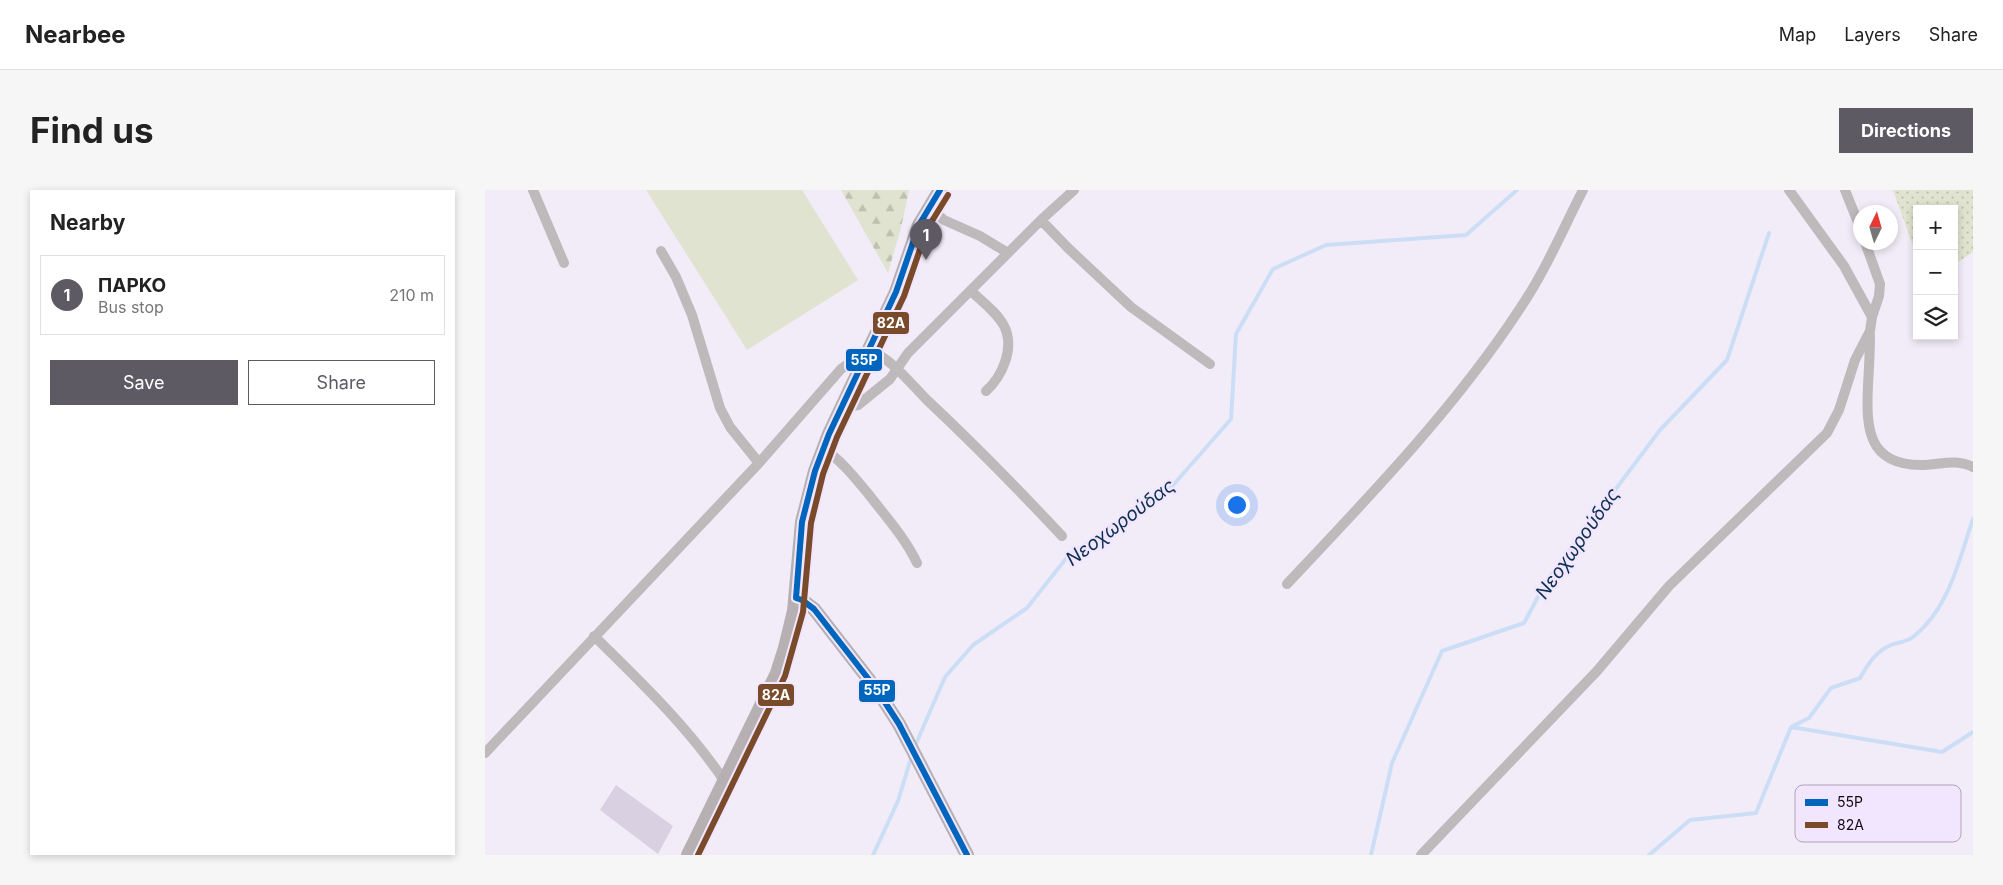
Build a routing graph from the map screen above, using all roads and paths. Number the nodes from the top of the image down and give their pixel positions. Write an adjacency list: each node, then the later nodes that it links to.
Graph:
1 (533, 190): 14 (street)
2 (927, 190): 8 (street)
3 (940, 190): 8 (street)
4 (1074, 190): 10 (street)
5 (1583, 190): 28 (street)
6 (1789, 190): 16 (street)
7 (1845, 190): 9 (street)
8 (931, 204): 13 (street); 18 (street)
9 (1853, 210)
10 (1041, 220): 13 (street); 19 (street)
11 (1868, 250): 16 (street)
12 (661, 251): 24 (street)
13 (1009, 253): 15 (street)
14 (564, 263)
15 (971, 292): 20 (street); 21 (street)
16 (1872, 317): 17 (street)
17 (1870, 332): 25 (street); 35 (street)
18 (869, 350): 20 (street); 22 (street); 24 (street)
19 (1210, 364)
20 (897, 370): 22 (street); 26 (street)
21 (986, 391)
22 (844, 404): 23 (street)
23 (823, 449): 27 (street); 29 (street)
24 (759, 463): 30 (street)
25 (1973, 467)
26 (1062, 536)
27 (917, 563)
28 (1287, 584)
29 (796, 598): 32 (street); 34 (street)
30 (594, 636): 31 (street); 32 (street)
31 (485, 753)
32 (725, 782): 33 (street)
33 (688, 855)
34 (967, 855)
35 (1421, 855)

